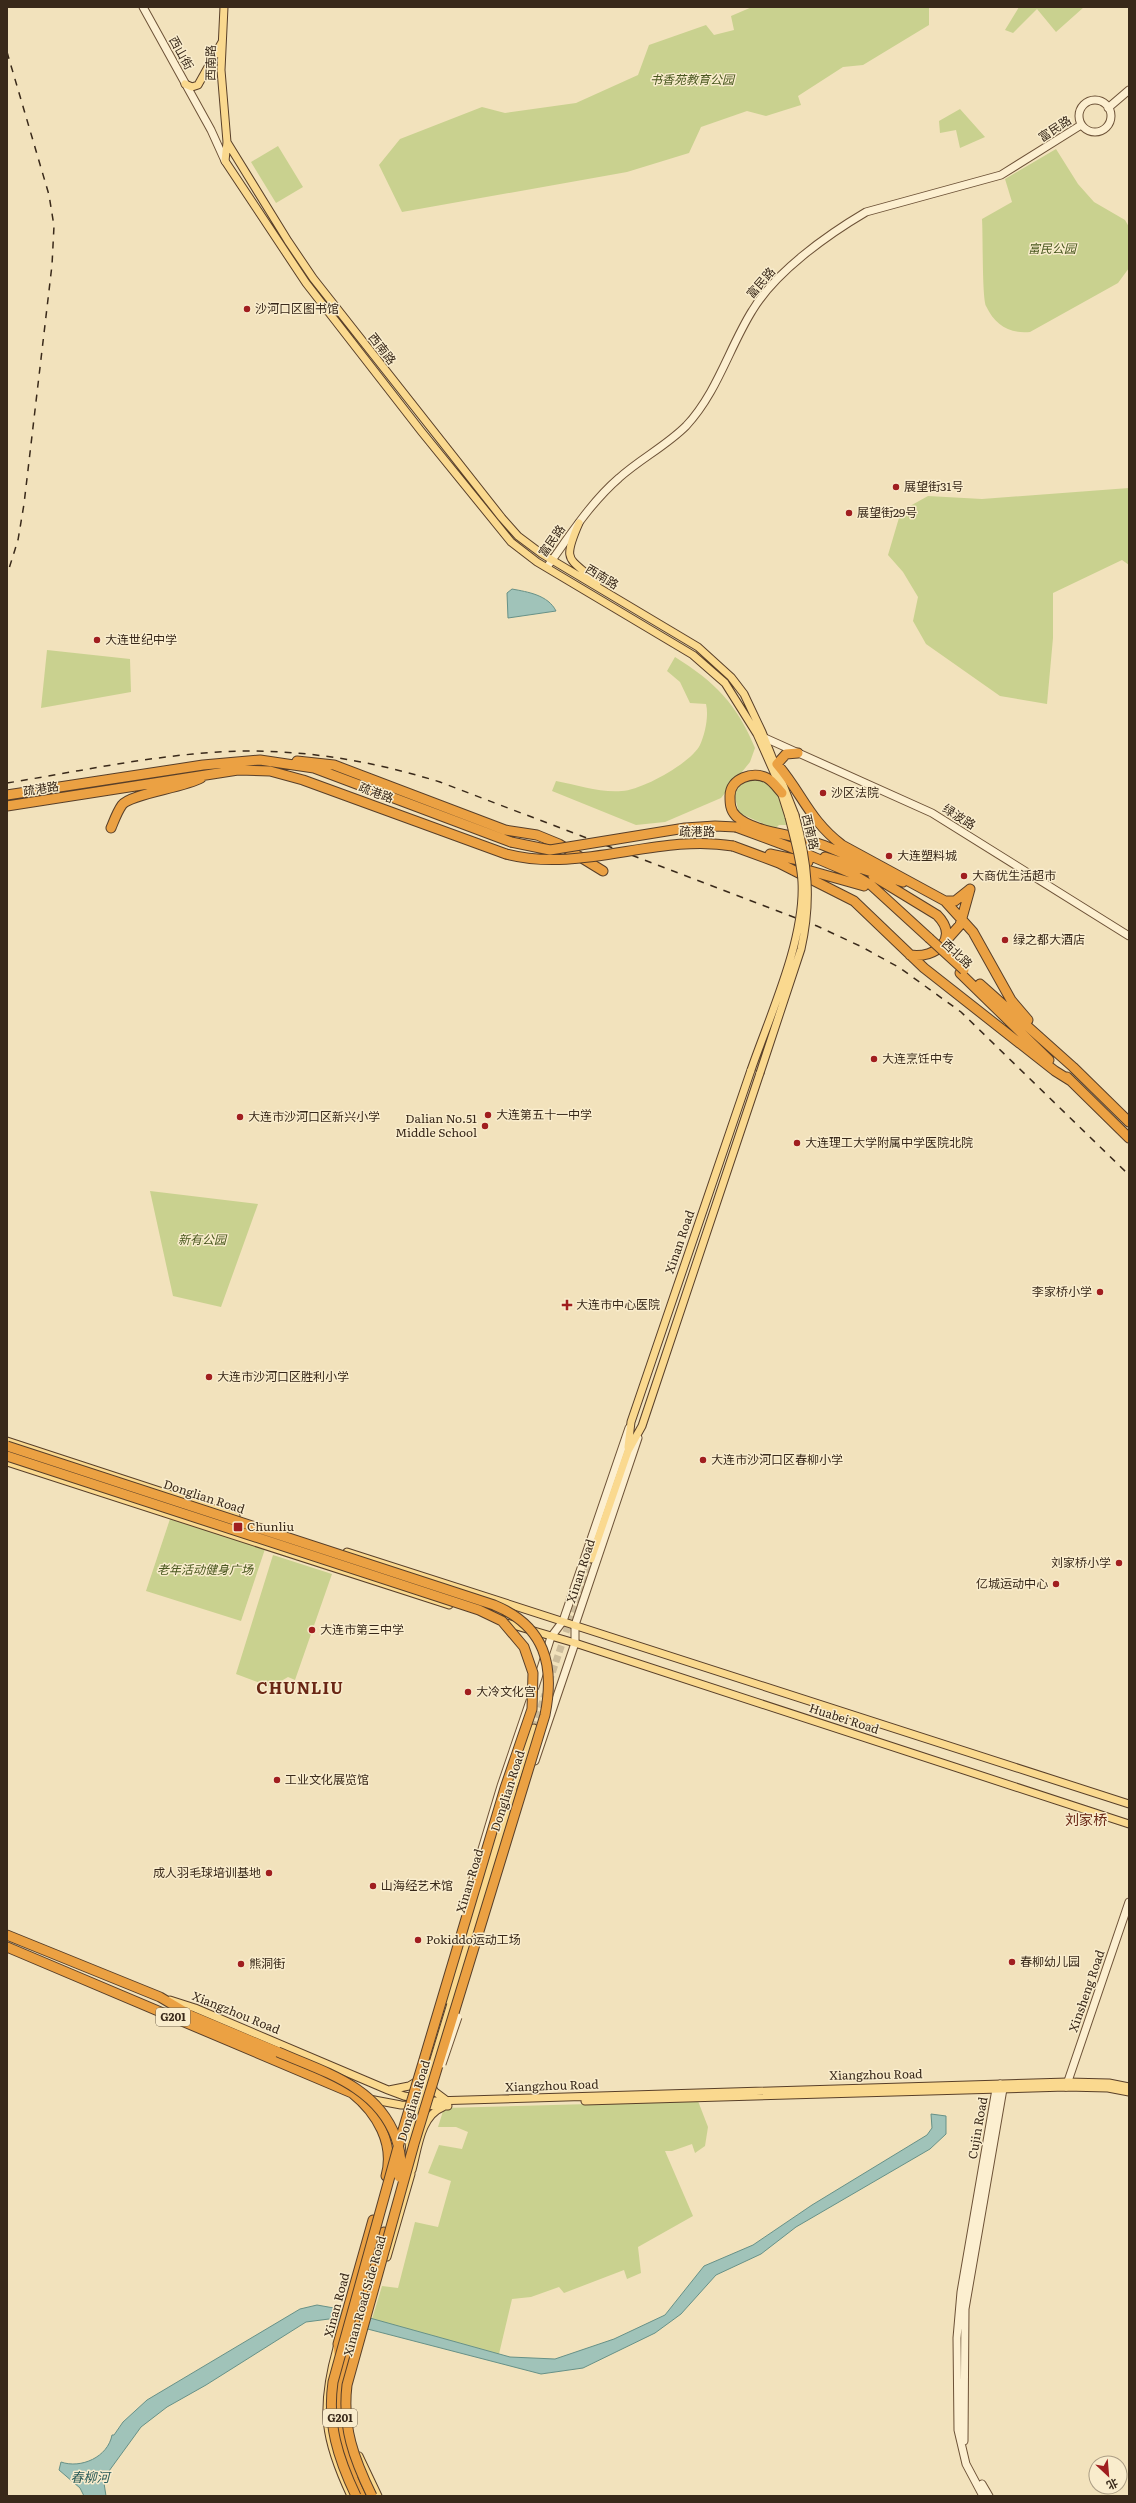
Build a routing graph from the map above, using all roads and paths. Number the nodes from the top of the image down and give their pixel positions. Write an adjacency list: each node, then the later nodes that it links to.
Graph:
1 (143, 7): 4 (main road, 西山街)
2 (224, 7): 3 (main road, 西南路)
3 (222, 40): 4 (main road); 9 (main road, 西南路)
4 (185, 84): 8 (main road, 西山街)
5 (1129, 90): 6 (main road)
6 (1108, 108): 7 (main road); 7 (main road)
7 (1081, 125): 11 (main road, 富民路)
8 (211, 130): 9 (main road, 西山街); 10 (main road, 西山街)
9 (227, 142): 10 (main road, 西南路); 12 (main road, 西南路)
10 (224, 161): 13 (main road, 西南路)
11 (579, 523): 12 (main road, 富民路); 14 (main road)
12 (552, 560): 13 (main road, 富民路); 14 (main road, 西南路)
13 (547, 567): 20 (main road, 西南路)
14 (609, 594): 15 (main road, 西南路)
15 (765, 738): 16 (main road, 绿波路); 18 (main road, 西南路)
16 (798, 753): 18 (highway); 35 (main road, 绿波路)
17 (260, 760): 21 (highway); 25 (highway, bridge); 29 (highway)
18 (777, 764): 23 (main road, 西南路); 32 (highway)
19 (207, 774): 22 (highway, 疏港路); 24 (highway); 26 (highway, 疏港路, bridge)
20 (782, 793): 23 (main road, 西南路); 30 (highway)
21 (7, 795)
22 (7, 806)
23 (792, 816): 40 (main road, 西南路, bridge); 42 (main road, 西南路, bridge)
24 (112, 828)
25 (736, 828): 28 (highway); 36 (highway, 西北路)
26 (733, 846): 27 (highway); 31 (highway, 西北路)
27 (780, 863): 31 (highway); 38 (highway)
28 (864, 869): 30 (highway); 37 (highway)
29 (603, 871)
30 (901, 882): 32 (highway)
31 (864, 886): 36 (highway, 西北路)
32 (925, 890): 33 (highway)
33 (945, 901): 34 (highway); 34 (highway)
34 (962, 918): 37 (highway); 41 (highway)
35 (1129, 936)
36 (928, 940): 39 (highway, 西北路)
37 (944, 943): 38 (highway)
38 (910, 955): 43 (highway)
39 (962, 971): 41 (highway, 西北路); 43 (highway, 西北路)
40 (751, 1070): 46 (main road, Xinan Road)
41 (1076, 1070): 44 (highway, 西北路)
42 (760, 1073): 47 (main road, Xinan Road)
43 (1071, 1081): 45 (highway, 西北路)
44 (1129, 1122)
45 (1129, 1138)
46 (631, 1422): 50 (main road, Xinan Road); 54 (main road, Xinan Road)
47 (642, 1426): 50 (main road, Xinan Road); 55 (main road, Xinan Road)
48 (7, 1441): 54 (main road, Huabei Road)
49 (7, 1446): 78 (highway, Donglian Road, bridge)
50 (628, 1451): 53 (main road, Xinan Road)
51 (7, 1456): 78 (highway, Donglian Road, bridge)
52 (7, 1462): 56 (main road, Huabei Road)
53 (591, 1559)
54 (563, 1621): 55 (main road, Huabei Road); 56 (main road, Xinan Road)
55 (575, 1625): 57 (main road, Xinan Road); 61 (main road, Huabei Road)
56 (551, 1637): 57 (main road, Huabei Road); 59 (main road, Xinan Road)
57 (574, 1643): 60 (main road, Xinan Road); 63 (main road, Huabei Road)
58 (534, 1728): 62 (main road, Xinan Road)
59 (498, 1796): 62 (main road); 66 (main road, Xinan Road)
60 (522, 1804): 62 (main road); 64 (main road, Xinan Road)
61 (1129, 1804)
62 (504, 1818): 64 (main road); 65 (main road, Xinan Road); 71 (main road, Xinan Road)
63 (1129, 1824)
64 (510, 1841): 78 (main road, Xinan Road, bridge)
65 (485, 1874): 66 (main road); 71 (main road, Xinan Road)
66 (471, 1887): 78 (main road, Xinan Road, bridge)
67 (1129, 1902): 72 (main road, Xinsheng Road)
68 (7, 1935): 70 (highway, Xiangzhou Road / G201)
69 (7, 1947): 73 (highway, Xiangzhou Road / G201)
70 (160, 1997): 76 (main road, Xiangzhou Road); 83 (highway, G201, bridge)
71 (427, 2075): 76 (main road); 78 (main road, Xinan Road); 79 (main road)
72 (1067, 2085): 74 (main road, Xiangzhou Road); 75 (main road, Xiangzhou Road); 77 (main road, Xiangzhou Road)
73 (340, 2086): 78 (main road, Xiangzhou Road); 81 (highway, G201)
74 (1129, 2087)
75 (1000, 2088): 79 (main road, Xiangzhou Road); 92 (main road, Cujin Road); 93 (main road, Cujin Road)
76 (388, 2090): 78 (main road, Xiangzhou Road)
77 (1129, 2092)
78 (419, 2100): 79 (main road, Xiangzhou Road); 80 (main road, Xinan Road Side Road); 87 (highway, Donglian Road, bridge); 90 (highway, Donglian Road, bridge)
79 (448, 2103): 82 (main road)
80 (407, 2142): 81 (main road); 82 (main road, Xinan Road Side Road)
81 (388, 2167): 82 (highway); 85 (highway, Xinan Road / G201)
82 (411, 2174): 83 (main road, Xinan Road Side Road)
83 (366, 2315): 84 (highway, G201)
84 (360, 2337): 89 (highway, G201); 91 (main road, Xinan Road Side Road)
85 (338, 2344): 86 (main road, Xinan Road Side Road); 88 (highway, Xinan Road / G201)
86 (351, 2496)
87 (356, 2496)
88 (361, 2496)
89 (367, 2496)
90 (372, 2496)
91 (378, 2496)
92 (983, 2496)
93 (988, 2496)

